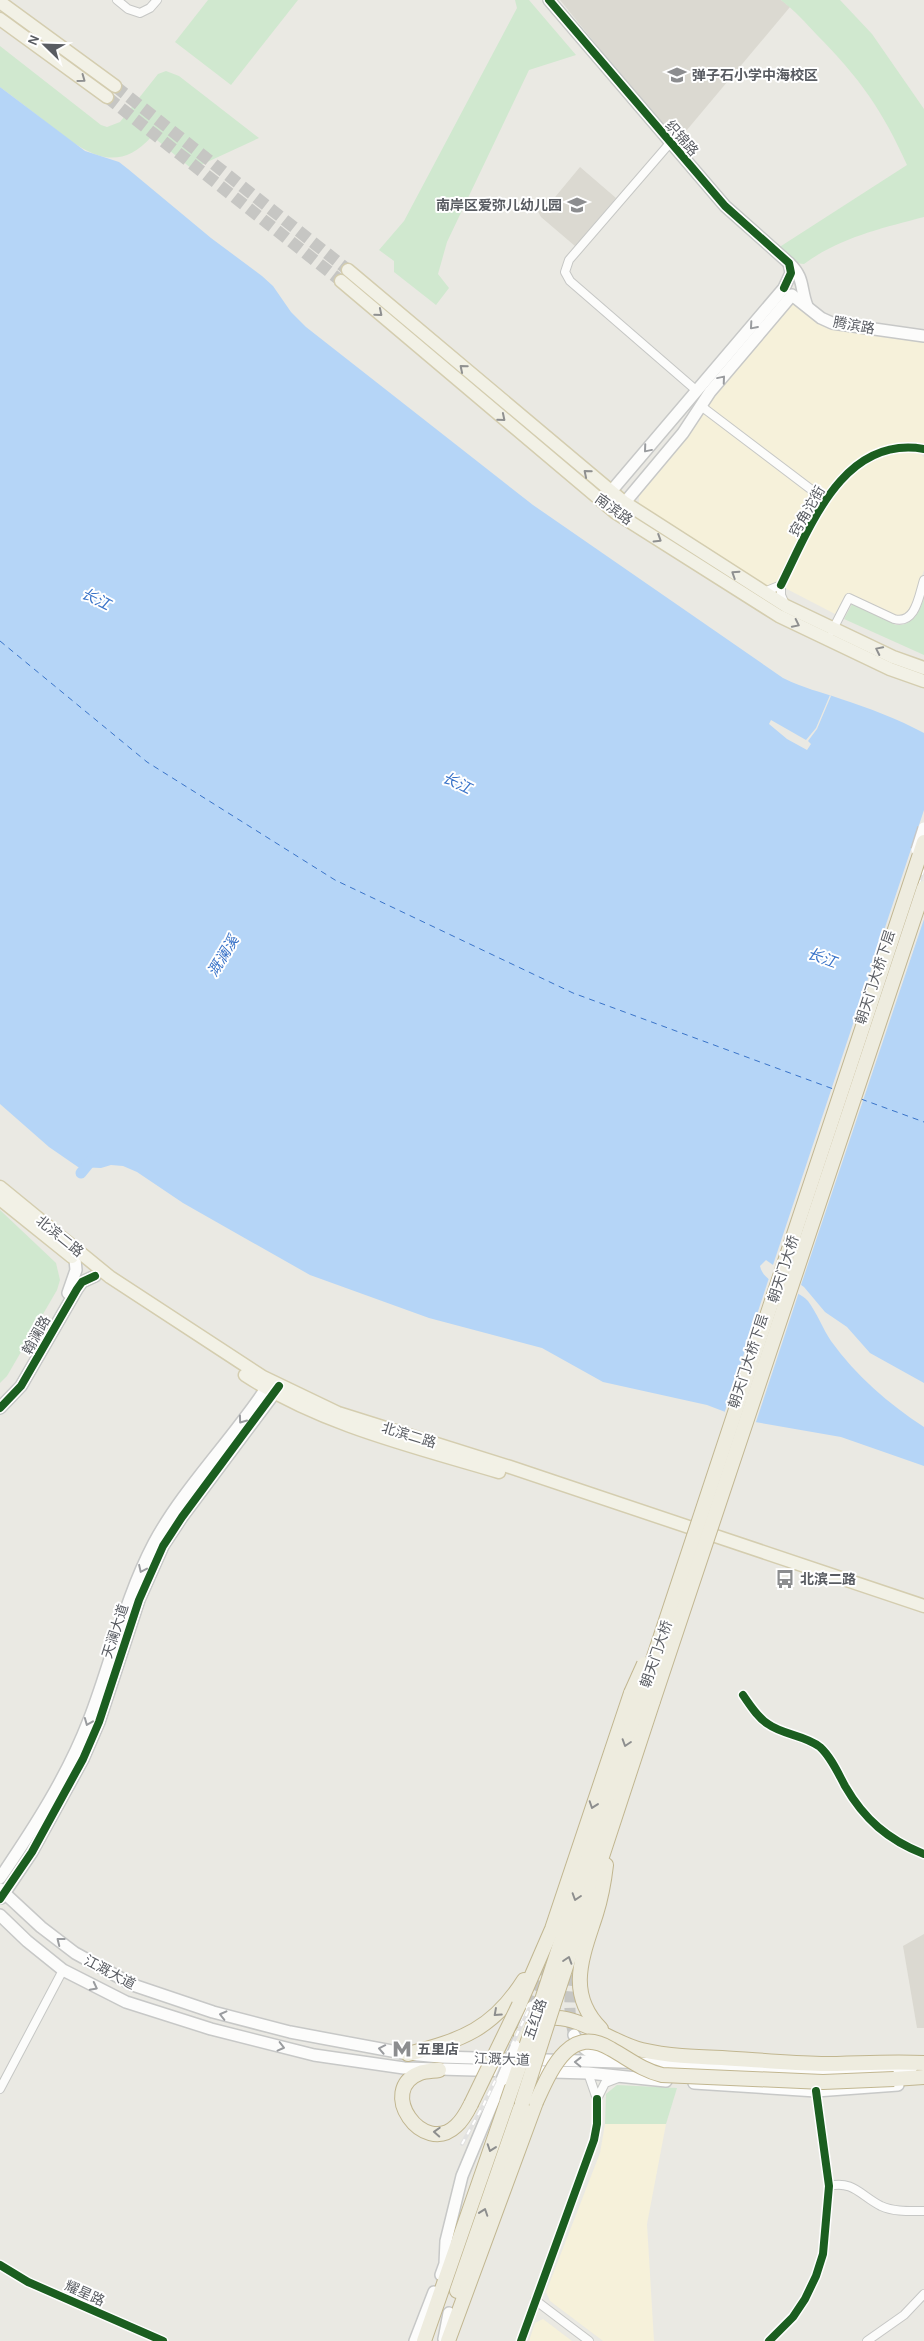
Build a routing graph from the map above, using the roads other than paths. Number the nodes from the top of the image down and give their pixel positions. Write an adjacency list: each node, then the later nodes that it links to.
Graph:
1 (117, 0): 2 (street)
2 (157, 0)
3 (549, 0): 8 (main road, 织锦路)
4 (0, 2): 6 (main road)
5 (0, 20): 7 (main road, one-way to 7)
6 (115, 86)
7 (107, 97)
8 (670, 143): 9 (main road, 织锦路); 14 (street)
9 (789, 263): 11 (main road); 12 (main road, 织锦路)
10 (345, 276): 18 (main road, 南滨路)
11 (788, 292): 12 (main road, 腾滨路); 14 (main road, one-way to 14); 16 (main road, one-way to 11)
12 (808, 308): 13 (main road, 腾滨路)
13 (924, 336)
14 (697, 391): 15 (main road)
15 (685, 405): 16 (main road); 18 (main road, one-way to 18)
16 (701, 406): 19 (street); 20 (main road)
17 (924, 449): 19 (street, 窍角沱街)
18 (606, 497): 20 (main road, 南滨路); 21 (main road, 南滨路)
19 (825, 500): 23 (street, 窍角沱街)
20 (624, 502): 21 (main road); 24 (main road, 南滨路, one-way to 20)
21 (616, 512): 26 (main road, 南滨路, one-way to 26)
22 (924, 580): 26 (street)
23 (781, 585): 24 (street); 25 (street)
24 (763, 592): 25 (main road, 南滨路)
25 (786, 606): 26 (main road, 南滨路)
26 (831, 634): 27 (main road, 南滨路, one-way to 26); 28 (main road, 南滨路)
27 (924, 668)
28 (924, 681)
29 (924, 828): 43 (main road, 朝天门大桥下层, bridge)
30 (924, 842): 43 (highway, 朝天门大桥, bridge)
31 (924, 888): 43 (highway, 朝天门大桥, bridge)
32 (924, 900): 43 (main road, 朝天门大桥下层, bridge)
33 (0, 1187): 37 (main road, 北滨二路)
34 (0, 1199): 35 (main road, 北滨二路)
35 (75, 1259): 36 (main road, 北滨二路); 38 (main road, 翰澜路)
36 (95, 1276): 37 (main road, 北滨二路); 39 (main road, 翰澜路)
37 (272, 1387): 40 (main road, 北滨二路); 41 (main road, 北滨二路); 46 (main road, 天澜大道, one-way to 46); 47 (main road, 天澜大道)
38 (0, 1399)
39 (0, 1408)
40 (924, 1606)
41 (924, 1614)
42 (742, 1695): 45 (street)
43 (644, 1697): 44 (highway, 五红路); 49 (highway, one-way to 49); 51 (highway, 五红路, one-way to 51)
44 (613, 1823): 51 (highway, 五红路, one-way to 44); 53 (highway)
45 (924, 1854)
46 (0, 1878)
47 (2, 1894): 55 (main road, 江溉大道, one-way to 47)
48 (0, 1915): 50 (main road, 江溉大道)
49 (552, 1929): 51 (highway); 55 (highway, one-way to 55)
50 (63, 1970): 58 (main road, 江溉大道, one-way to 58); 62 (street)
51 (536, 2006): 54 (main road); 58 (highway, one-way to 58, bridge); 72 (highway, 五红路, one-way to 51, bridge); 73 (highway, 五红路, one-way to 73, bridge)
52 (574, 2035): 56 (main road)
53 (613, 2039): 54 (highway); 57 (highway)
54 (519, 2041): 68 (main road, bridge)
55 (408, 2054): 56 (main road, 江溉大道, one-way to 55)
56 (617, 2062): 57 (main road, 江溉大道)
57 (924, 2064)
58 (439, 2070): 59 (main road, 江溉大道)
59 (588, 2073): 60 (main road, 江溉大道); 64 (street)
60 (625, 2077): 63 (main road, 江溉大道); 64 (street)
61 (924, 2079): 63 (main road, 江溉大道); 69 (highway, bridge)
62 (0, 2089)
63 (816, 2091): 65 (street)
64 (597, 2099): 71 (street)
65 (829, 2186): 66 (street); 82 (street)
66 (924, 2211)
67 (0, 2264): 74 (street, 耀星路)
68 (445, 2264): 73 (highway); 75 (main road)
69 (475, 2267): 72 (highway); 79 (highway)
70 (924, 2294): 83 (street)
71 (536, 2300): 80 (street); 81 (street)
72 (449, 2313): 77 (highway, 五红路); 78 (main road)
73 (433, 2315): 75 (highway); 76 (highway, 五红路)
74 (163, 2341)
75 (416, 2341)
76 (424, 2341)
77 (439, 2341)
78 (443, 2341)
79 (448, 2341)
80 (521, 2341)
81 (589, 2341)
82 (769, 2341)
83 (867, 2341)

